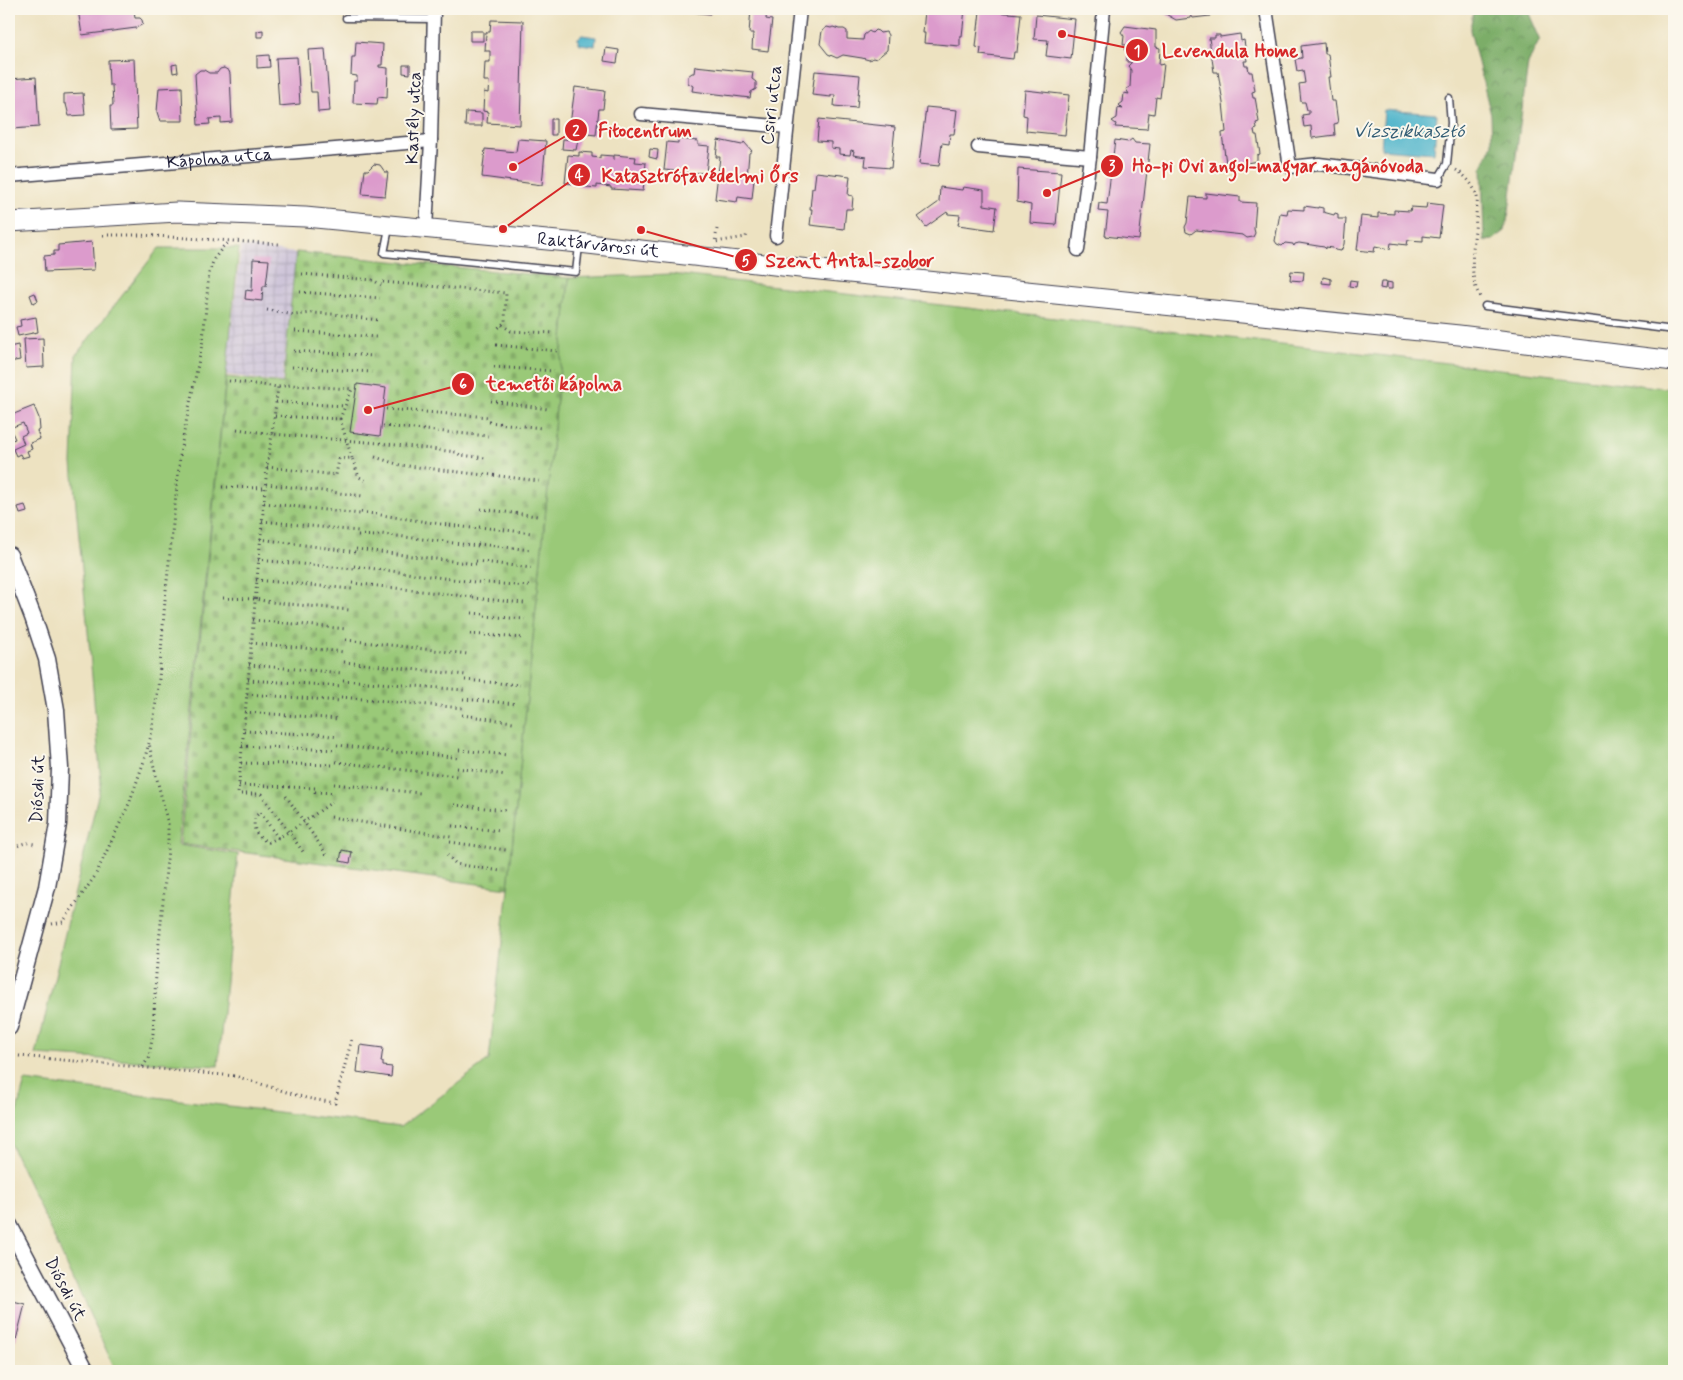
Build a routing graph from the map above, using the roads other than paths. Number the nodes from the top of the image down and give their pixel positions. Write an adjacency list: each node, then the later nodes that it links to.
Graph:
1 (800, 9): 8 (street, Csiri utca)
2 (1104, 9): 11 (street)
3 (1266, 9): 13 (street)
4 (434, 14): 5 (lane); 9 (street, Kastély utca)
5 (346, 18)
6 (1449, 98): 13 (lane)
7 (641, 114): 8 (street)
8 (787, 127): 17 (street, Csiri utca)
9 (431, 141): 12 (street, Kápolna utca); 16 (street, Kastély utca)
10 (978, 147): 11 (street)
11 (1090, 158): 19 (street)
12 (9, 176)
13 (1438, 179)
14 (9, 222): 15 (main road)
15 (389, 224): 16 (main road); 18 (lane)
16 (426, 228): 18 (main road, Raktárvárosi út)
17 (776, 236)
18 (579, 243): 22 (main road, Raktárvárosi út)
19 (1078, 250)
20 (1485, 306): 21 (lane)
21 (1674, 330)
22 (1674, 361)
23 (9, 555): 24 (street, Diósdi út)
24 (9, 1027)
25 (9, 1225): 26 (street, Diósdi út)
26 (86, 1371)

